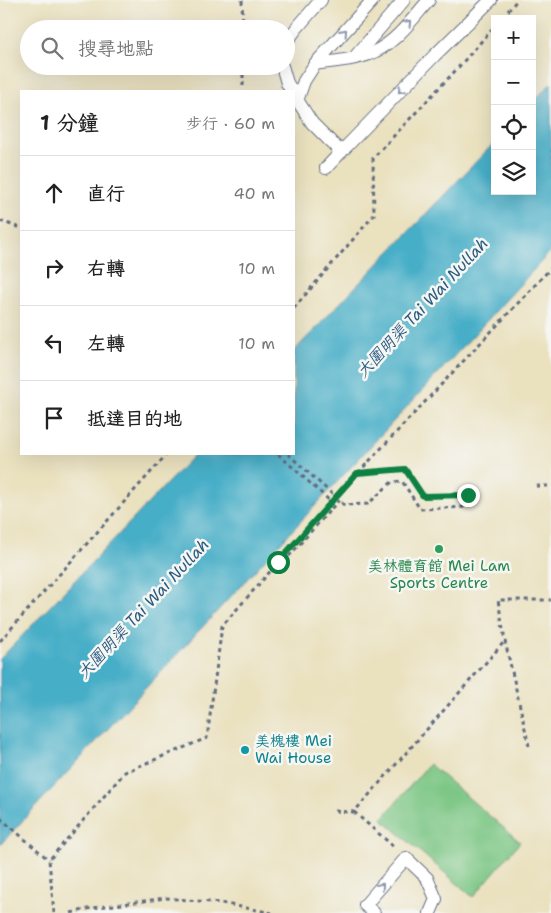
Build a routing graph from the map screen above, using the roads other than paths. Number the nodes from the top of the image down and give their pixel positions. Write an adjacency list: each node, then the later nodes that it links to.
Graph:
1 (321, 0): 6 (lane)
2 (373, 0): 8 (lane, one-way to 2)
3 (404, 0): 7 (lane)
4 (429, 0): 7 (lane, one-way to 4)
5 (491, 0): 13 (lane, one-way to 13)
6 (295, 30)
7 (354, 58): 8 (lane)
8 (316, 64): 11 (lane)
9 (285, 75): 10 (lane)
10 (291, 90)
11 (295, 94)
12 (295, 98): 13 (lane)
13 (342, 152): 14 (lane)
14 (326, 168)
15 (374, 913): 16 (lane, one-way to 16)
16 (430, 913)

